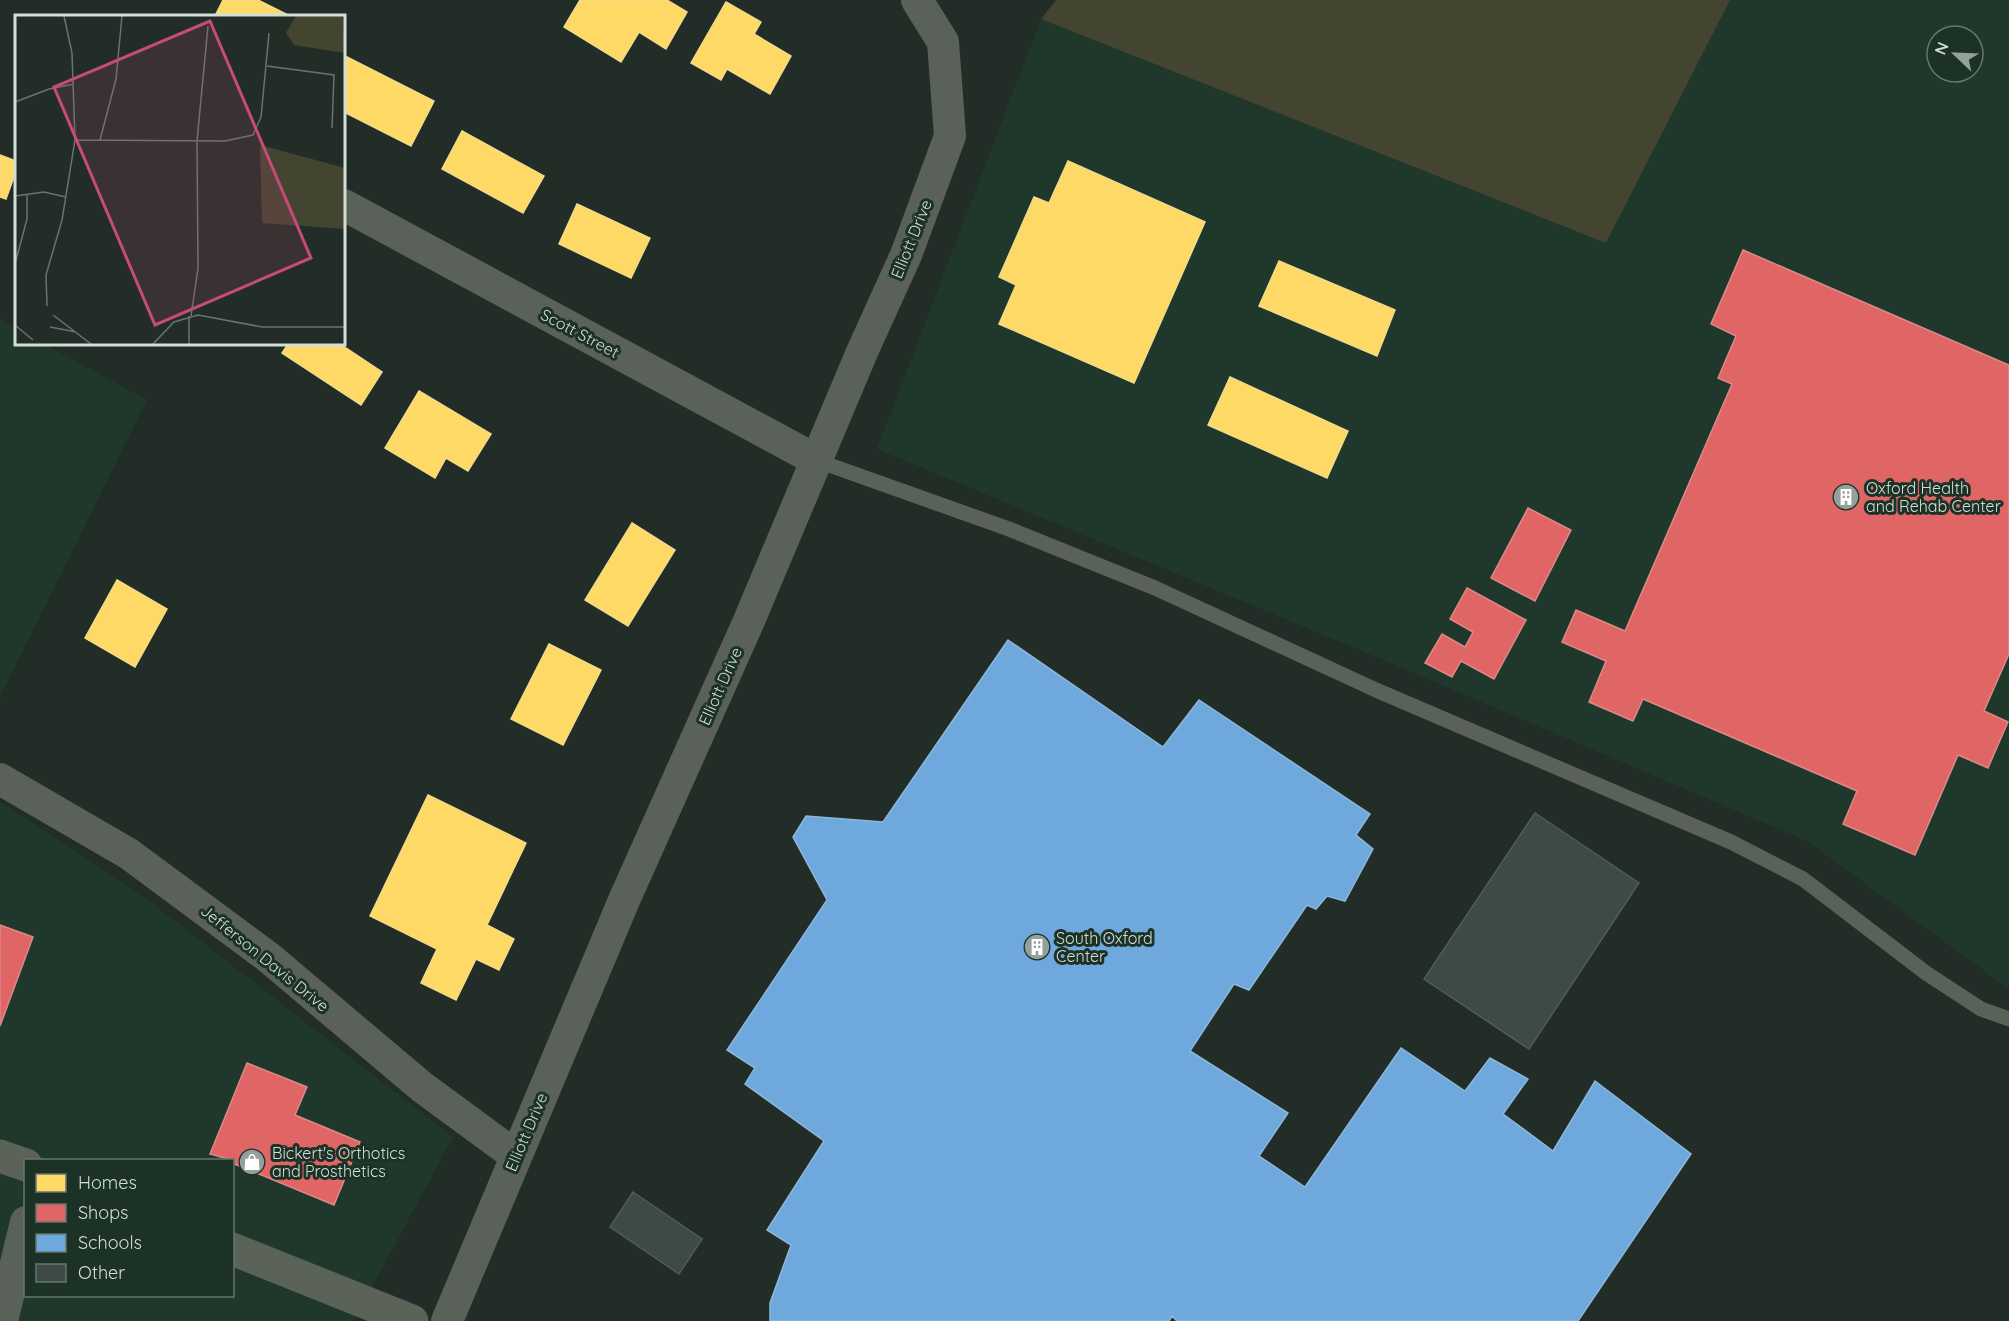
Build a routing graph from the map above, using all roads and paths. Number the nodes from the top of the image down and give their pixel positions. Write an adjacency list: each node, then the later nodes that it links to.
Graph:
1 (917, 0): 3 (street, Elliott Drive)
2 (345, 206): 3 (street, Scott Street)
3 (818, 461): 5 (lane); 7 (street, Elliott Drive)
4 (0, 778): 7 (street, Jefferson Davis Drive)
5 (2009, 1019)
6 (0, 1156): 8 (street)
7 (516, 1156): 13 (street, Elliott Drive)
8 (24, 1164)
9 (24, 1230): 11 (street)
10 (234, 1250): 12 (street)
11 (2, 1321)
12 (412, 1321)
13 (447, 1321)

